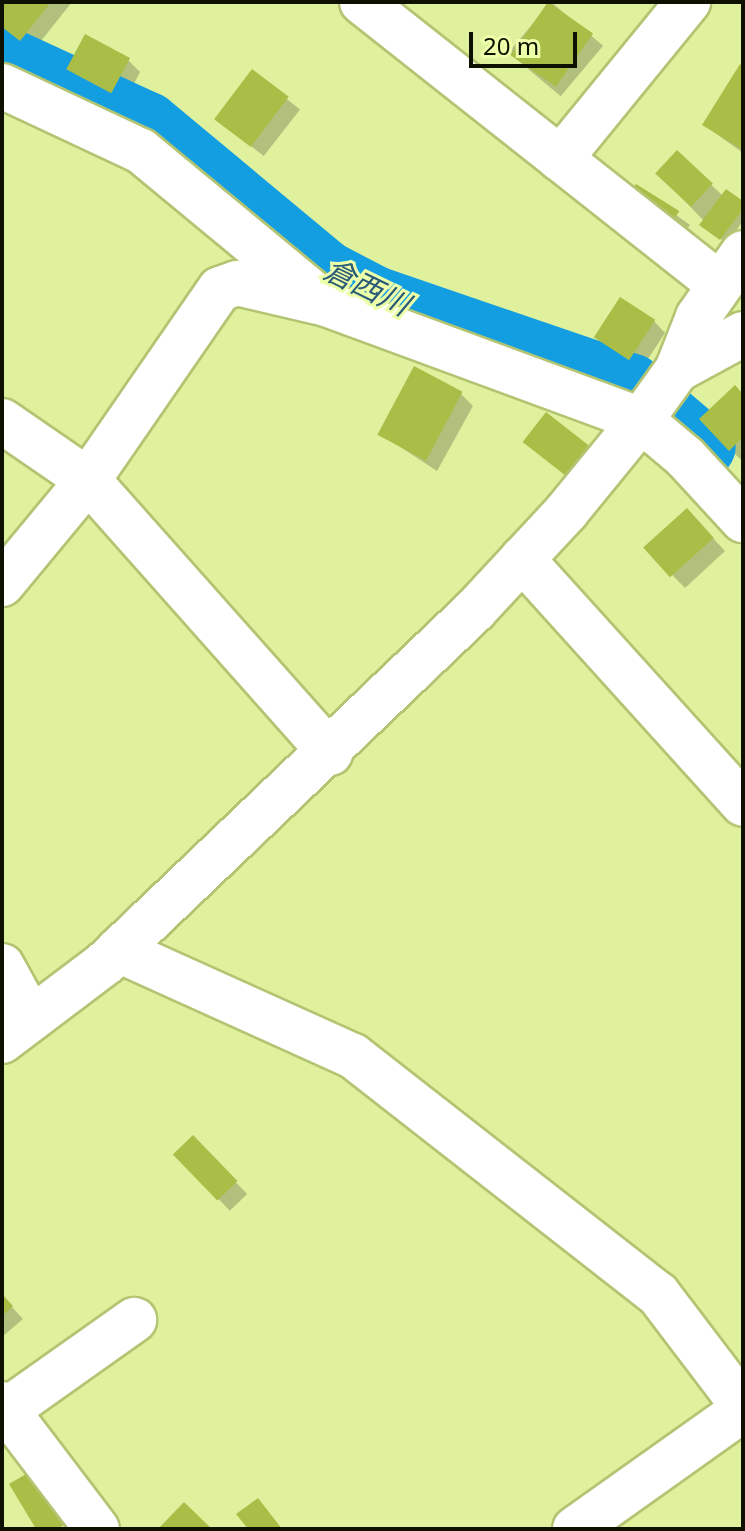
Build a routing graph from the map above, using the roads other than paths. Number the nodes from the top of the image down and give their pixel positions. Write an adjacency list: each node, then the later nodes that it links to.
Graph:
1 (362, 2): 4 (street)
2 (688, 2): 4 (street)
3 (2, 86): 6 (street)
4 (560, 159): 5 (street)
5 (732, 269): 8 (street)
6 (326, 304): 9 (street); 11 (street)
7 (743, 334): 8 (street)
8 (677, 370): 9 (street)
9 (641, 420): 12 (street); 13 (street)
10 (2, 421): 11 (street)
11 (88, 480): 14 (street); 15 (street)
12 (743, 520)
13 (522, 559): 15 (street); 16 (street)
14 (2, 584)
15 (330, 753): 17 (street)
16 (743, 804)
17 (118, 950): 19 (street); 21 (street)
18 (2, 966): 19 (street)
19 (16, 1030)
20 (134, 1320): 22 (street)
21 (742, 1401): 24 (street)
22 (5, 1407): 23 (street)
23 (97, 1529)
24 (575, 1529)

